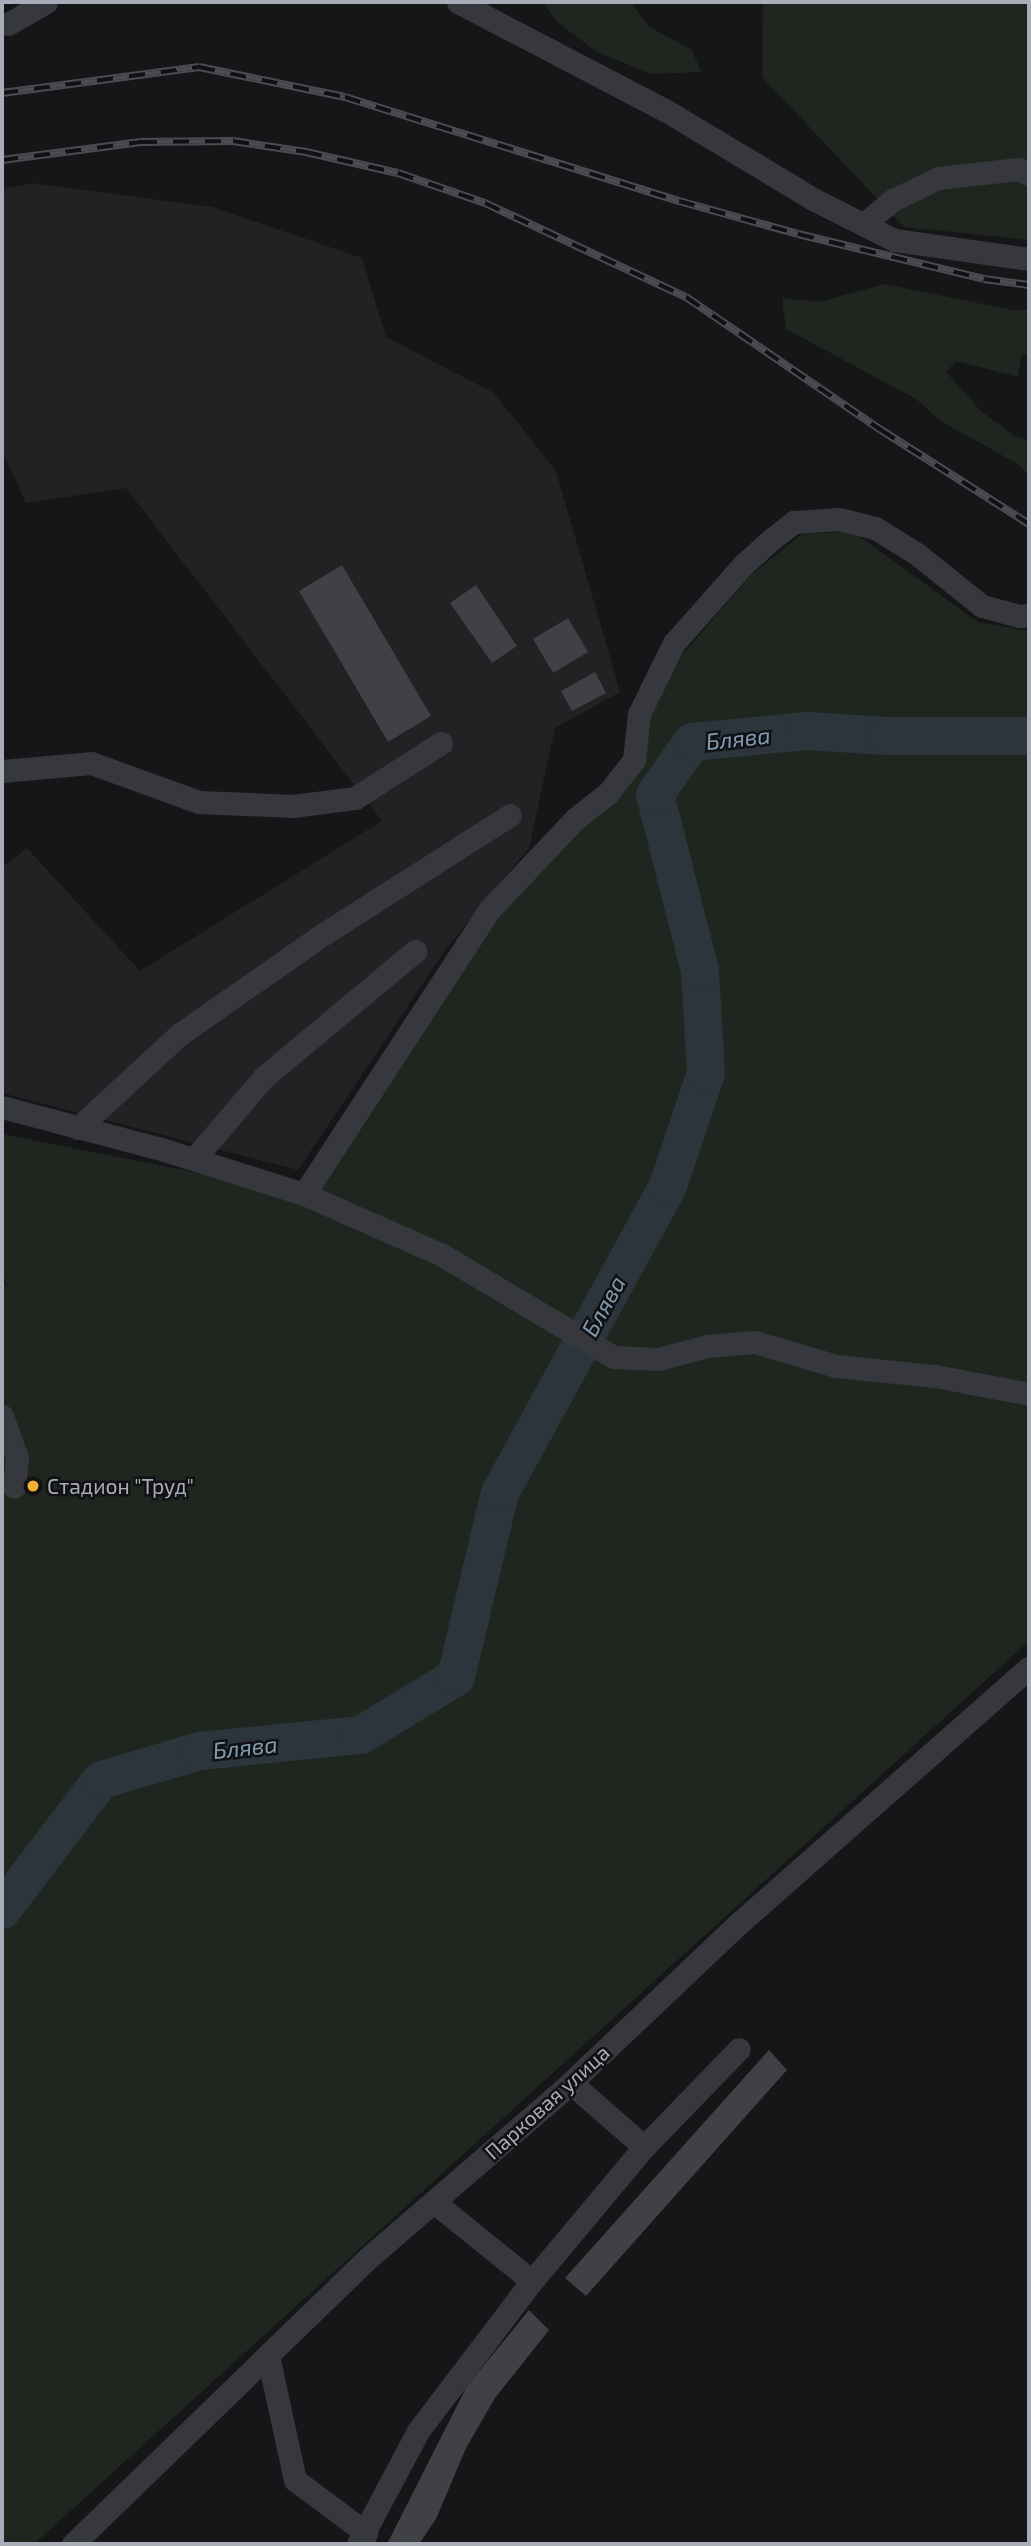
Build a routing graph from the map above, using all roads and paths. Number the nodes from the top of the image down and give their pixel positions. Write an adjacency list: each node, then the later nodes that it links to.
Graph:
1 (46, 2): 3 (street)
2 (458, 2): 5 (street)
3 (9, 24)
4 (1029, 174): 5 (street)
5 (864, 224): 6 (street)
6 (1029, 259)
7 (1029, 615): 15 (street)
8 (441, 743): 9 (street)
9 (2, 771)
10 (510, 815): 13 (street)
11 (415, 951): 14 (street)
12 (2, 1107): 13 (street)
13 (78, 1128): 14 (street)
14 (194, 1159): 15 (street)
15 (304, 1194): 16 (street)
16 (1029, 1394)
17 (2, 1416): 18 (street)
18 (14, 1487)
19 (1029, 1668): 21 (street, Парковая улица)
20 (739, 2049): 22 (street)
21 (571, 2083): 22 (street); 23 (street, Парковая улица)
22 (644, 2147): 24 (street)
23 (434, 2202): 24 (street); 25 (street, Парковая улица)
24 (532, 2281): 26 (street)
25 (268, 2356): 26 (street); 27 (street, Парковая улица)
26 (362, 2539)
27 (73, 2544)

